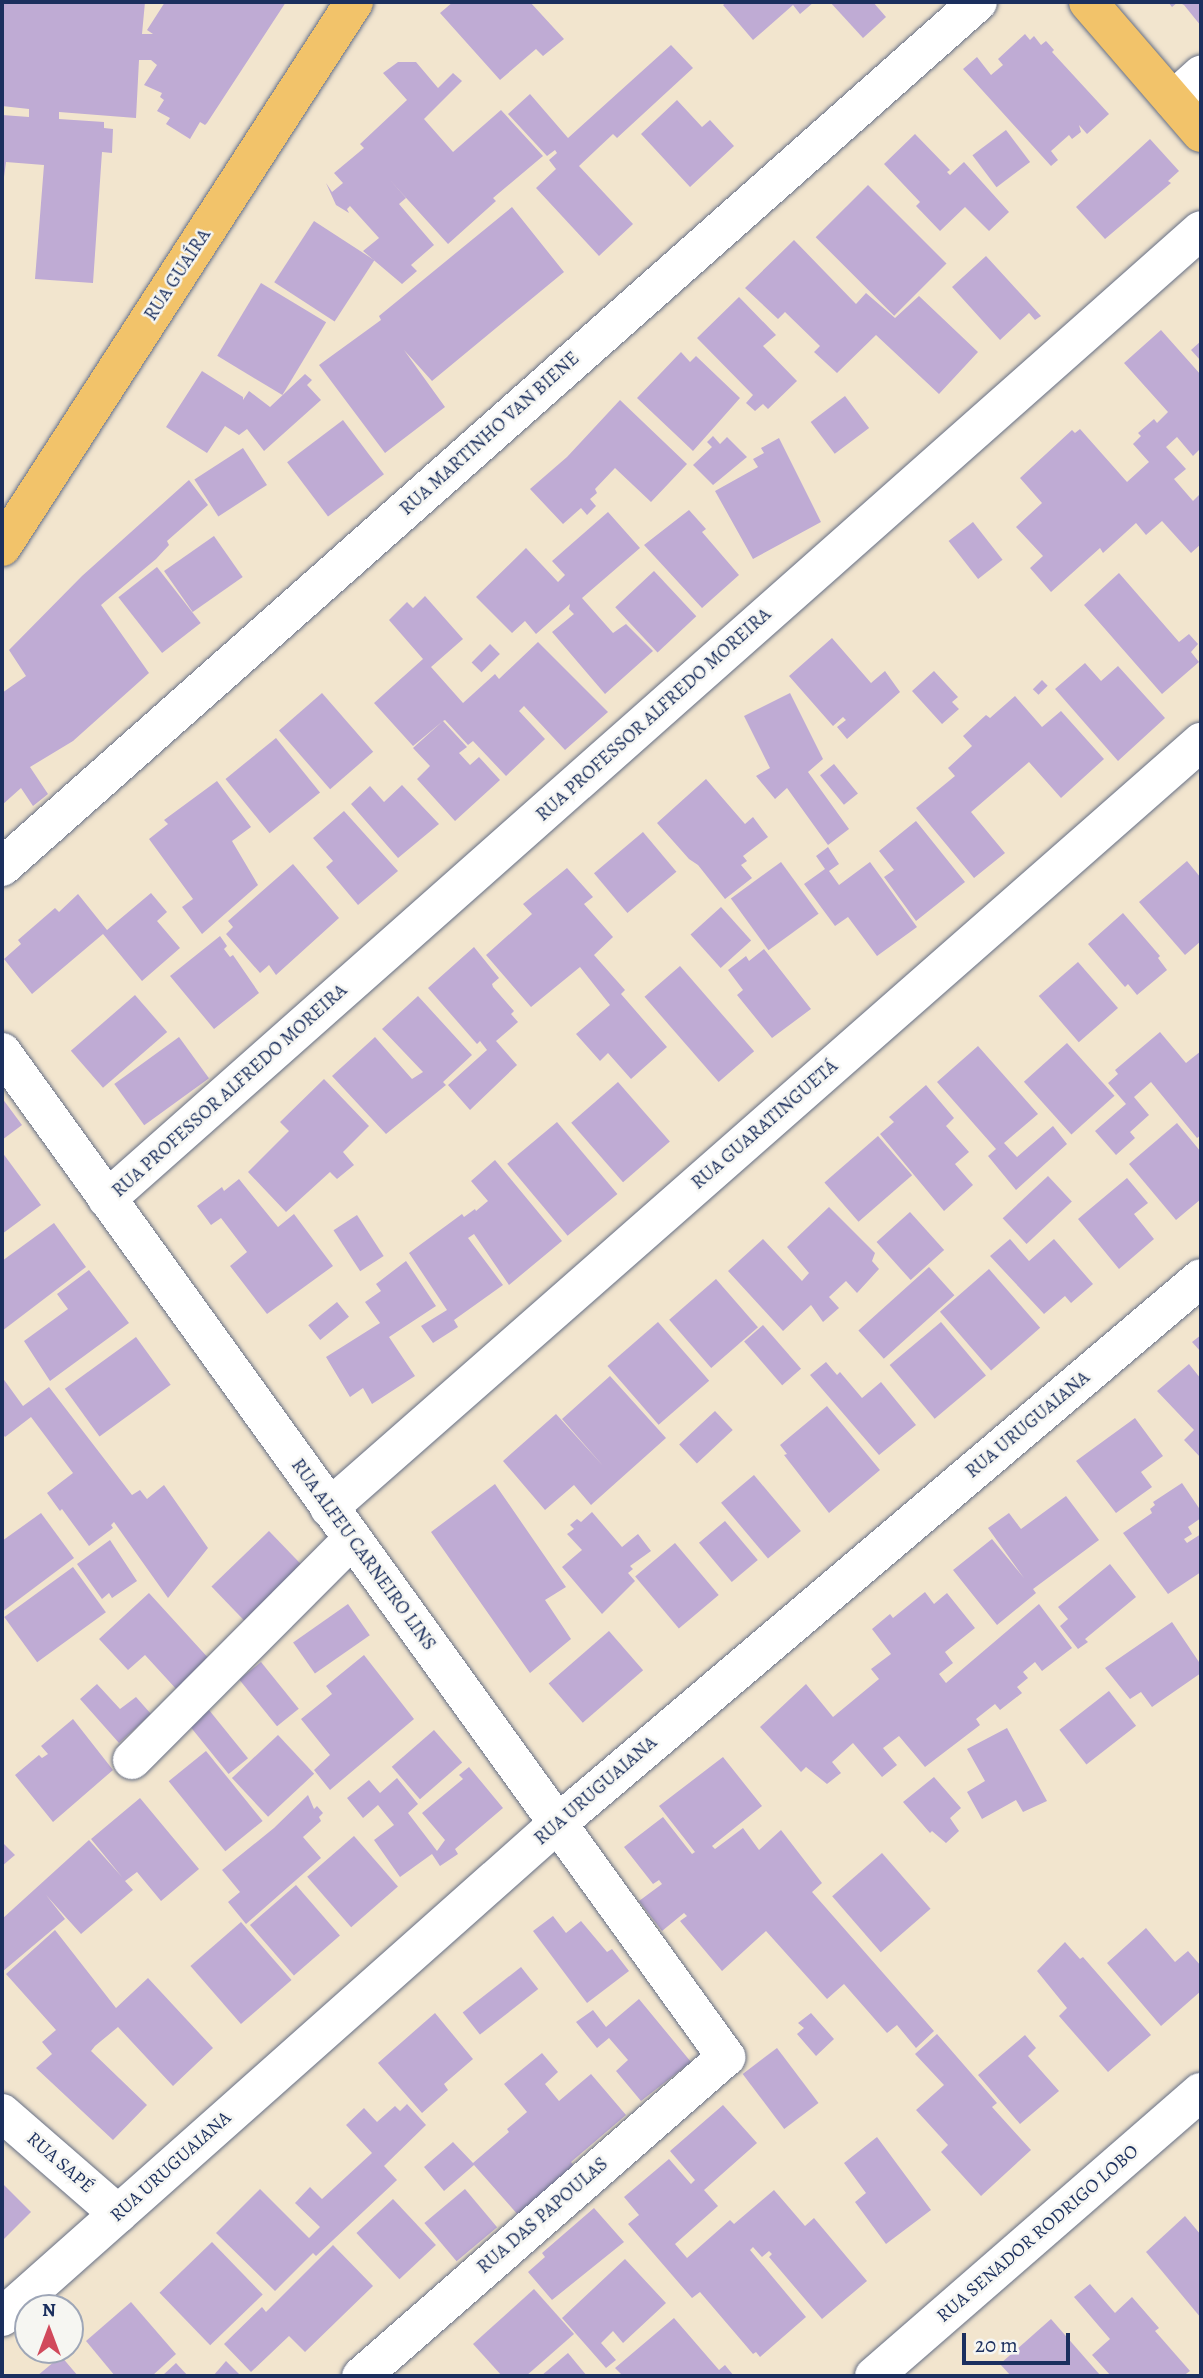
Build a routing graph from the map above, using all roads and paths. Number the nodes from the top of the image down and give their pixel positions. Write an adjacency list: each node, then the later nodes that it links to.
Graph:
1 (354, 2): 8 (main road, RUA GUAÍRA)
2 (978, 2): 10 (street, RUA MARTINHO VAN BIENE)
3 (1088, 2): 5 (main road)
4 (1201, 75): 5 (street)
5 (1173, 100): 6 (main road)
6 (1201, 133)
7 (1201, 230): 12 (street, RUA PROFESSOR ALFREDO MOREIRA)
8 (2, 547)
9 (1201, 742): 14 (street, RUA GUARATINGUETÁ)
10 (2, 867)
11 (2, 1052): 12 (street, RUA ALFEU CARNEIRO LINS)
12 (107, 1199): 14 (street, RUA ALFEU CARNEIRO LINS)
13 (1201, 1278): 17 (street, RUA URUGUAIANA)
14 (329, 1508): 15 (street, RUA ALFEU CARNEIRO LINS)
15 (352, 1539): 16 (street); 17 (street, RUA ALFEU CARNEIRO LINS)
16 (132, 1760)
17 (557, 1824): 18 (street, RUA ALFEU CARNEIRO LINS); 21 (street, RUA URUGUAIANA)
18 (726, 2057): 23 (street, RUA DAS PAPOULAS)
19 (1201, 2092): 24 (street, RUA SENADOR RODRIGO LOBO)
20 (2, 2113): 21 (street, RUA SAPÉ)
21 (118, 2214): 22 (street, RUA URUGUAIANA)
22 (2, 2317)
23 (361, 2376)
24 (874, 2376)

